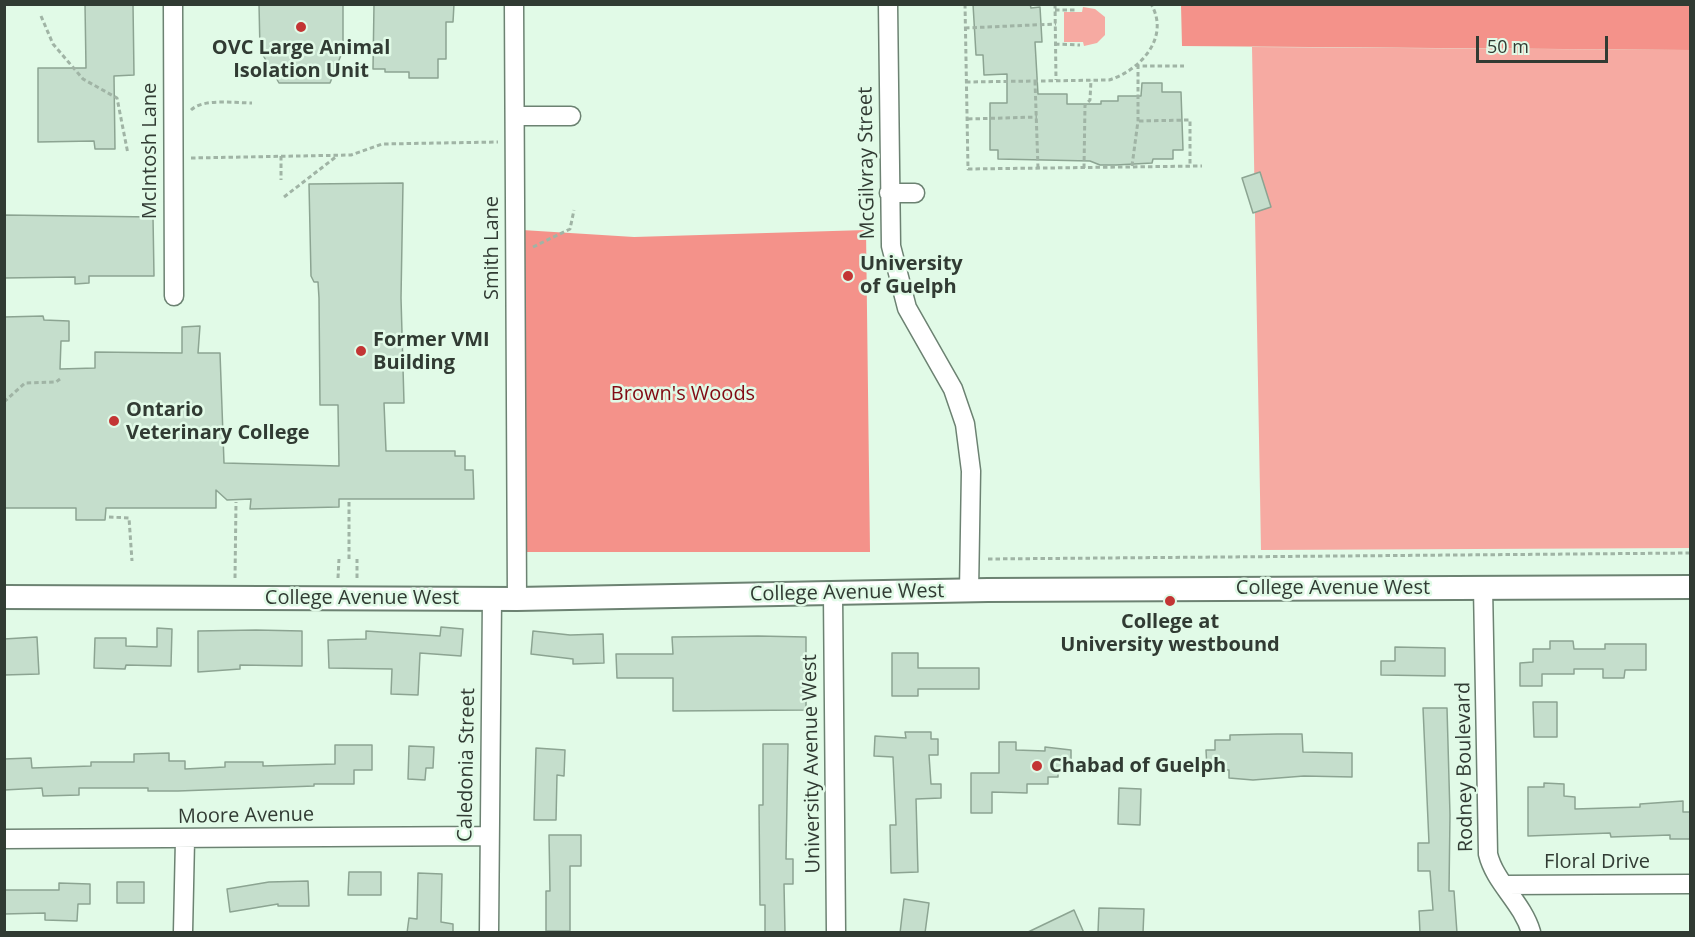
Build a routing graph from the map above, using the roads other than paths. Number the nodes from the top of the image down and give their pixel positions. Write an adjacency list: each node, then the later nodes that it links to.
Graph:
1 (173, 4): 8 (street, McIntosh Lane)
2 (514, 4): 4 (street, Smith Lane)
3 (888, 4): 6 (street, McGilvray Street)
4 (515, 116): 5 (street); 15 (street, Smith Lane)
5 (571, 116)
6 (889, 193): 7 (street); 11 (street, McGilvray Street)
7 (915, 193)
8 (174, 296)
9 (1483, 587): 10 (main road, College Avenue West); 11 (main road, College Avenue West); 20 (street, Rodney Boulevard)
10 (1690, 587)
11 (969, 591): 12 (main road, College Avenue West)
12 (833, 594): 15 (main road, College Avenue West); 23 (street, University Avenue West)
13 (4, 597): 14 (main road, College Avenue West)
14 (492, 598): 15 (main road, College Avenue West); 16 (street, Caledonia Street)
15 (517, 599)
16 (488, 837): 18 (street, Moore Avenue); 22 (street, Caledonia Street)
17 (4, 839): 18 (street, Moore Avenue)
18 (185, 840): 21 (street)
19 (1690, 884): 20 (street, Floral Drive)
20 (1505, 885): 24 (street, Rodney Boulevard)
21 (183, 933)
22 (489, 933)
23 (836, 933)
24 (1531, 933)

